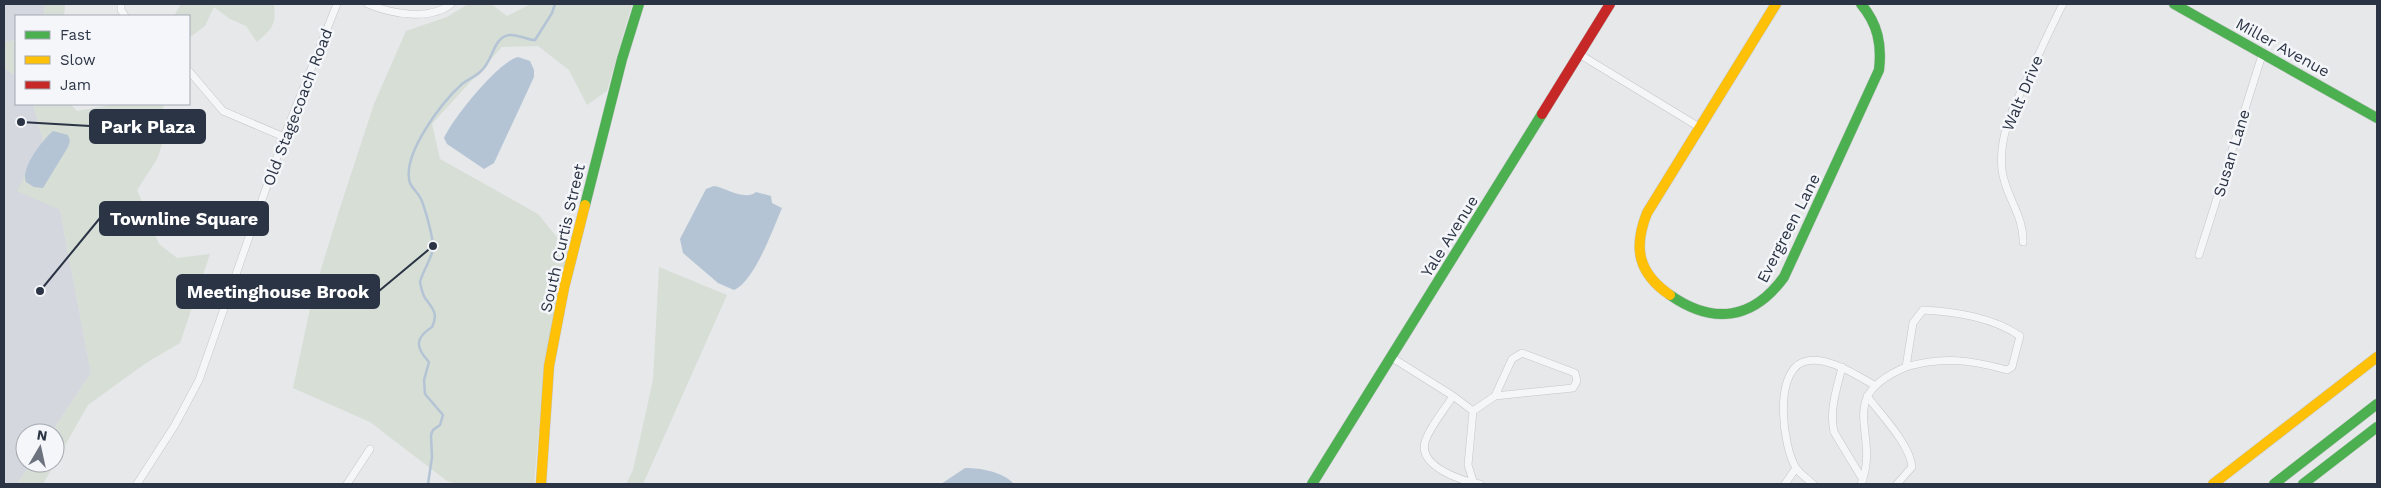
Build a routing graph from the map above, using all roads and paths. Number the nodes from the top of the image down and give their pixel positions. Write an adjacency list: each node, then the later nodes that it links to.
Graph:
1 (337, 4): 15 (street, Old Stagecoach Road)
2 (368, 4): 3 (street)
3 (451, 4)
4 (639, 4): 34 (main road, South Curtis Street)
5 (1610, 4): 11 (main road, Yale Avenue)
6 (1776, 4): 14 (main road, Evergreen Lane)
7 (1861, 4): 14 (main road, Evergreen Lane)
8 (2062, 4): 16 (street, Walt Drive)
9 (2174, 4): 10 (main road, Miller Avenue)
10 (2263, 52): 13 (main road, Miller Avenue); 17 (street, Susan Lane)
11 (1579, 54): 14 (street); 18 (main road, Yale Avenue)
12 (190, 73): 15 (street)
13 (2377, 118)
14 (1699, 127)
15 (284, 136): 32 (street, Old Stagecoach Road)
16 (2023, 242)
17 (2199, 255)
18 (1391, 358): 23 (street); 35 (main road, Yale Avenue)
19 (2377, 358): 40 (main road)
20 (1842, 367): 22 (street); 30 (street); 31 (street)
21 (1906, 367): 21 (street); 22 (street)
22 (1874, 385): 25 (street)
23 (1454, 396): 27 (street); 36 (street)
24 (1495, 396): 24 (street); 27 (street)
25 (1867, 396): 31 (street); 39 (street)
26 (2377, 404): 41 (main road)
27 (1473, 411): 36 (street)
28 (2377, 427): 42 (main road)
29 (370, 449): 33 (street)
30 (1796, 468): 37 (street); 38 (street)
31 (1862, 482)
32 (137, 484)
33 (347, 484)
34 (540, 484)
35 (1312, 484)
36 (1476, 484)
37 (1785, 484)
38 (1813, 484)
39 (1896, 484)
40 (2213, 484)
41 (2274, 484)
42 (2303, 484)

